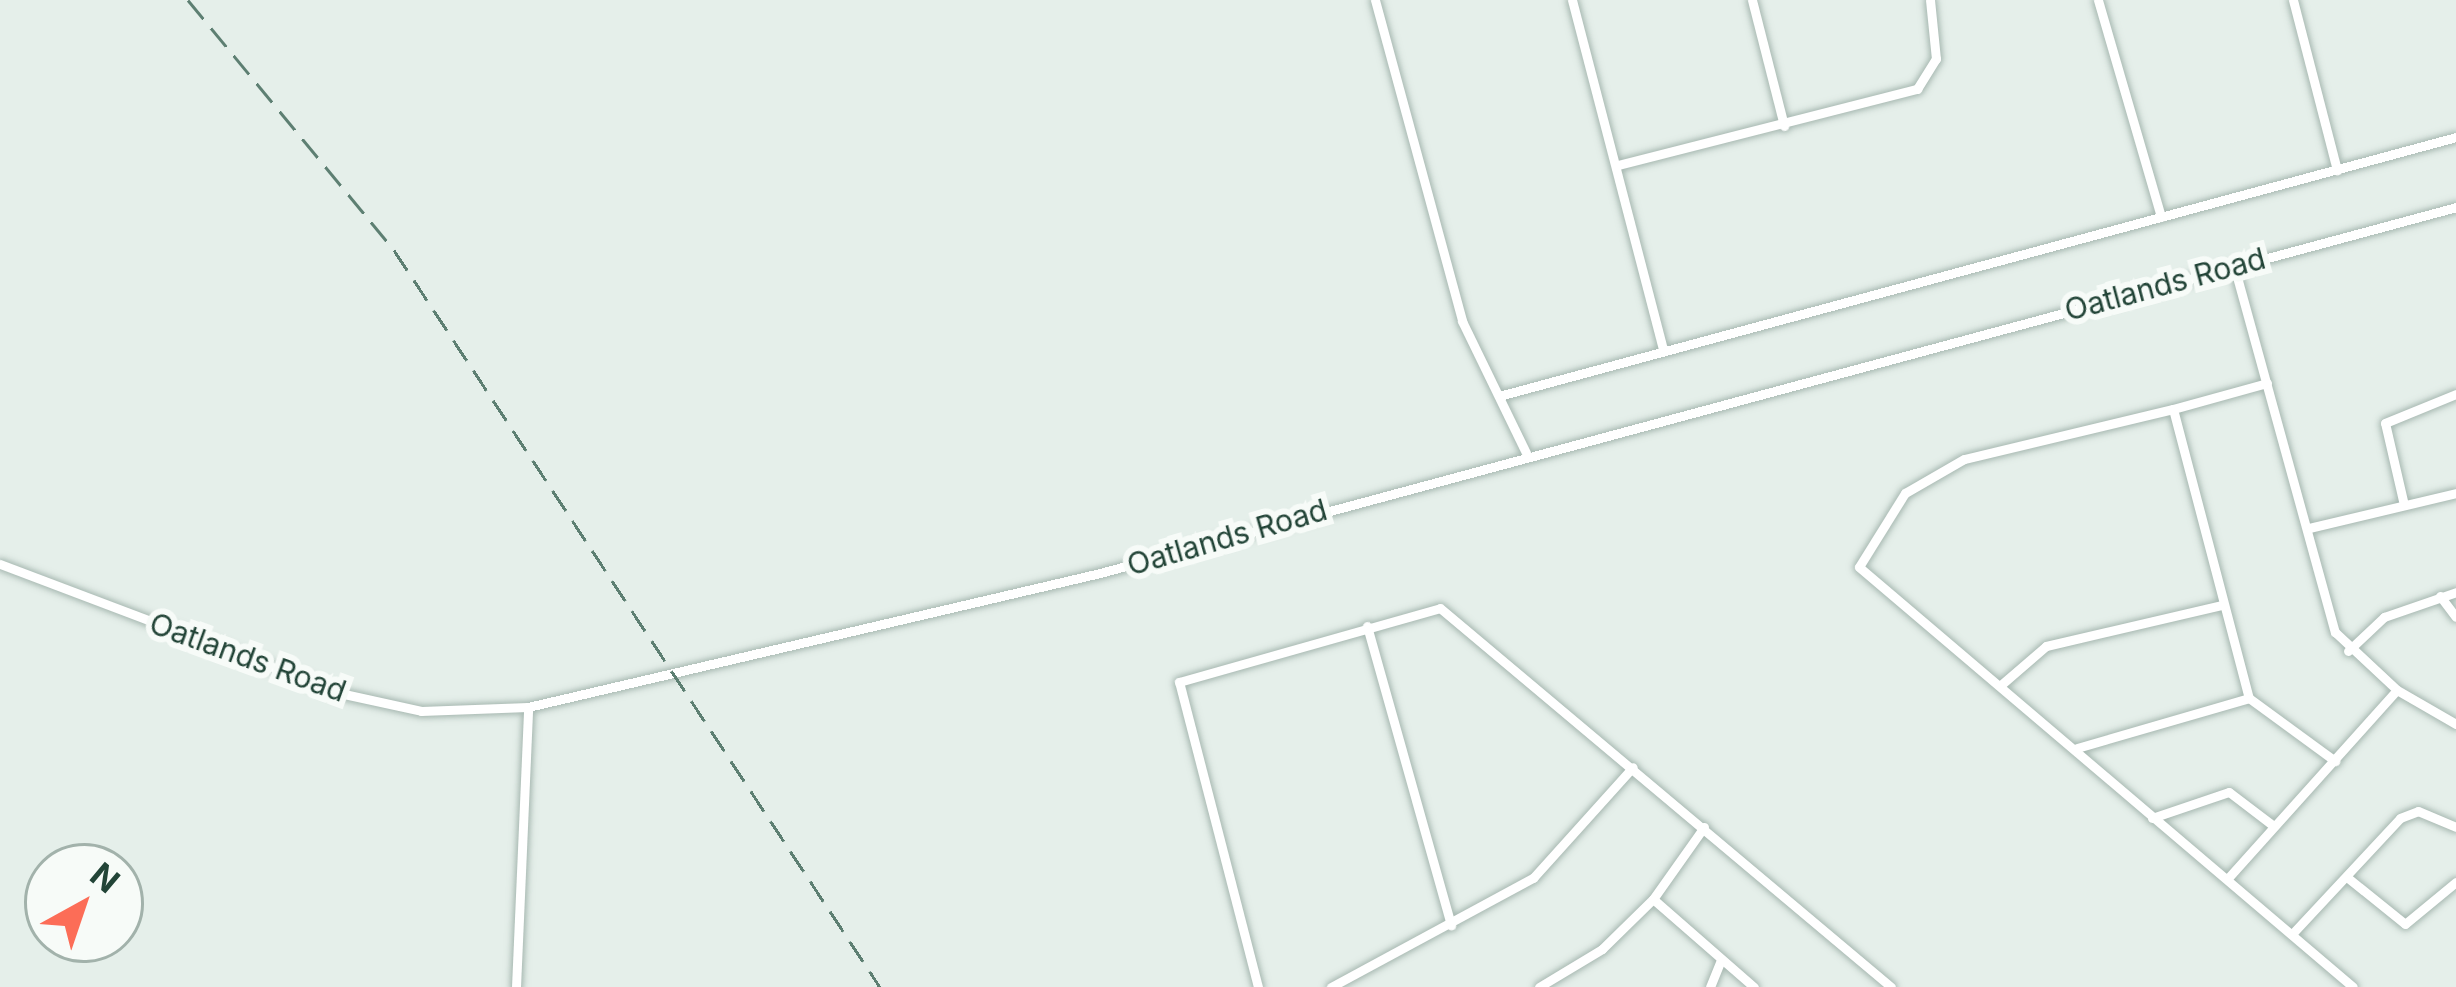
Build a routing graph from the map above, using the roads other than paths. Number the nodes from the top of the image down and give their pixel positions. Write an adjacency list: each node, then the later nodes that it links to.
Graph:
1 (1375, 0): 17 (street)
2 (1572, 0): 9 (street)
3 (1752, 0): 7 (street)
4 (1930, 0): 7 (street)
5 (2098, 0): 12 (street)
6 (2293, 0): 10 (street)
7 (1784, 126): 9 (street)
8 (2456, 137): 10 (street)
9 (1618, 166): 14 (street)
10 (2337, 170): 12 (street)
11 (2456, 207): 13 (street, Oatlands Road)
12 (2162, 217): 14 (street)
13 (2234, 266): 15 (street); 19 (street, Oatlands Road)
14 (1663, 349): 17 (street)
15 (2267, 382): 18 (street); 22 (street)
16 (2456, 394): 21 (street)
17 (1499, 396): 19 (street)
18 (2173, 409): 26 (street); 30 (street)
19 (1526, 453): 33 (street, Oatlands Road)
20 (2456, 493): 21 (street)
21 (2404, 506): 22 (street)
22 (2309, 528): 29 (street)
23 (0, 564): 33 (street, Oatlands Road)
24 (2456, 592): 25 (street)
25 (2440, 596): 27 (street); 29 (street)
26 (2222, 605): 30 (street); 32 (street)
27 (2456, 617)
28 (1367, 626): 37 (street); 46 (street); 51 (street)
29 (2348, 651): 31 (street)
30 (2002, 684): 35 (street)
31 (2397, 690): 34 (street); 36 (street)
32 (2249, 698): 35 (street); 36 (street)
33 (528, 707): 50 (street)
34 (2456, 724)
35 (2077, 748): 38 (street)
36 (2335, 761): 39 (street)
37 (1633, 767): 40 (street); 46 (street)
38 (2152, 818): 39 (street); 42 (street)
39 (2271, 824): 42 (street)
40 (1704, 827): 45 (street); 56 (street)
41 (2456, 827): 43 (street)
42 (2229, 877): 47 (street)
43 (2348, 878): 44 (street); 47 (street)
44 (2456, 882)
45 (1653, 899): 48 (street); 53 (street)
46 (1451, 925): 49 (street)
47 (2292, 934): 57 (street)
48 (1721, 960): 54 (street); 55 (street)
49 (1348, 983): 52 (street)
50 (516, 987)
51 (1258, 987)
52 (1331, 987)
53 (1539, 987)
54 (1710, 987)
55 (1754, 987)
56 (1891, 987)
57 (2354, 987)

